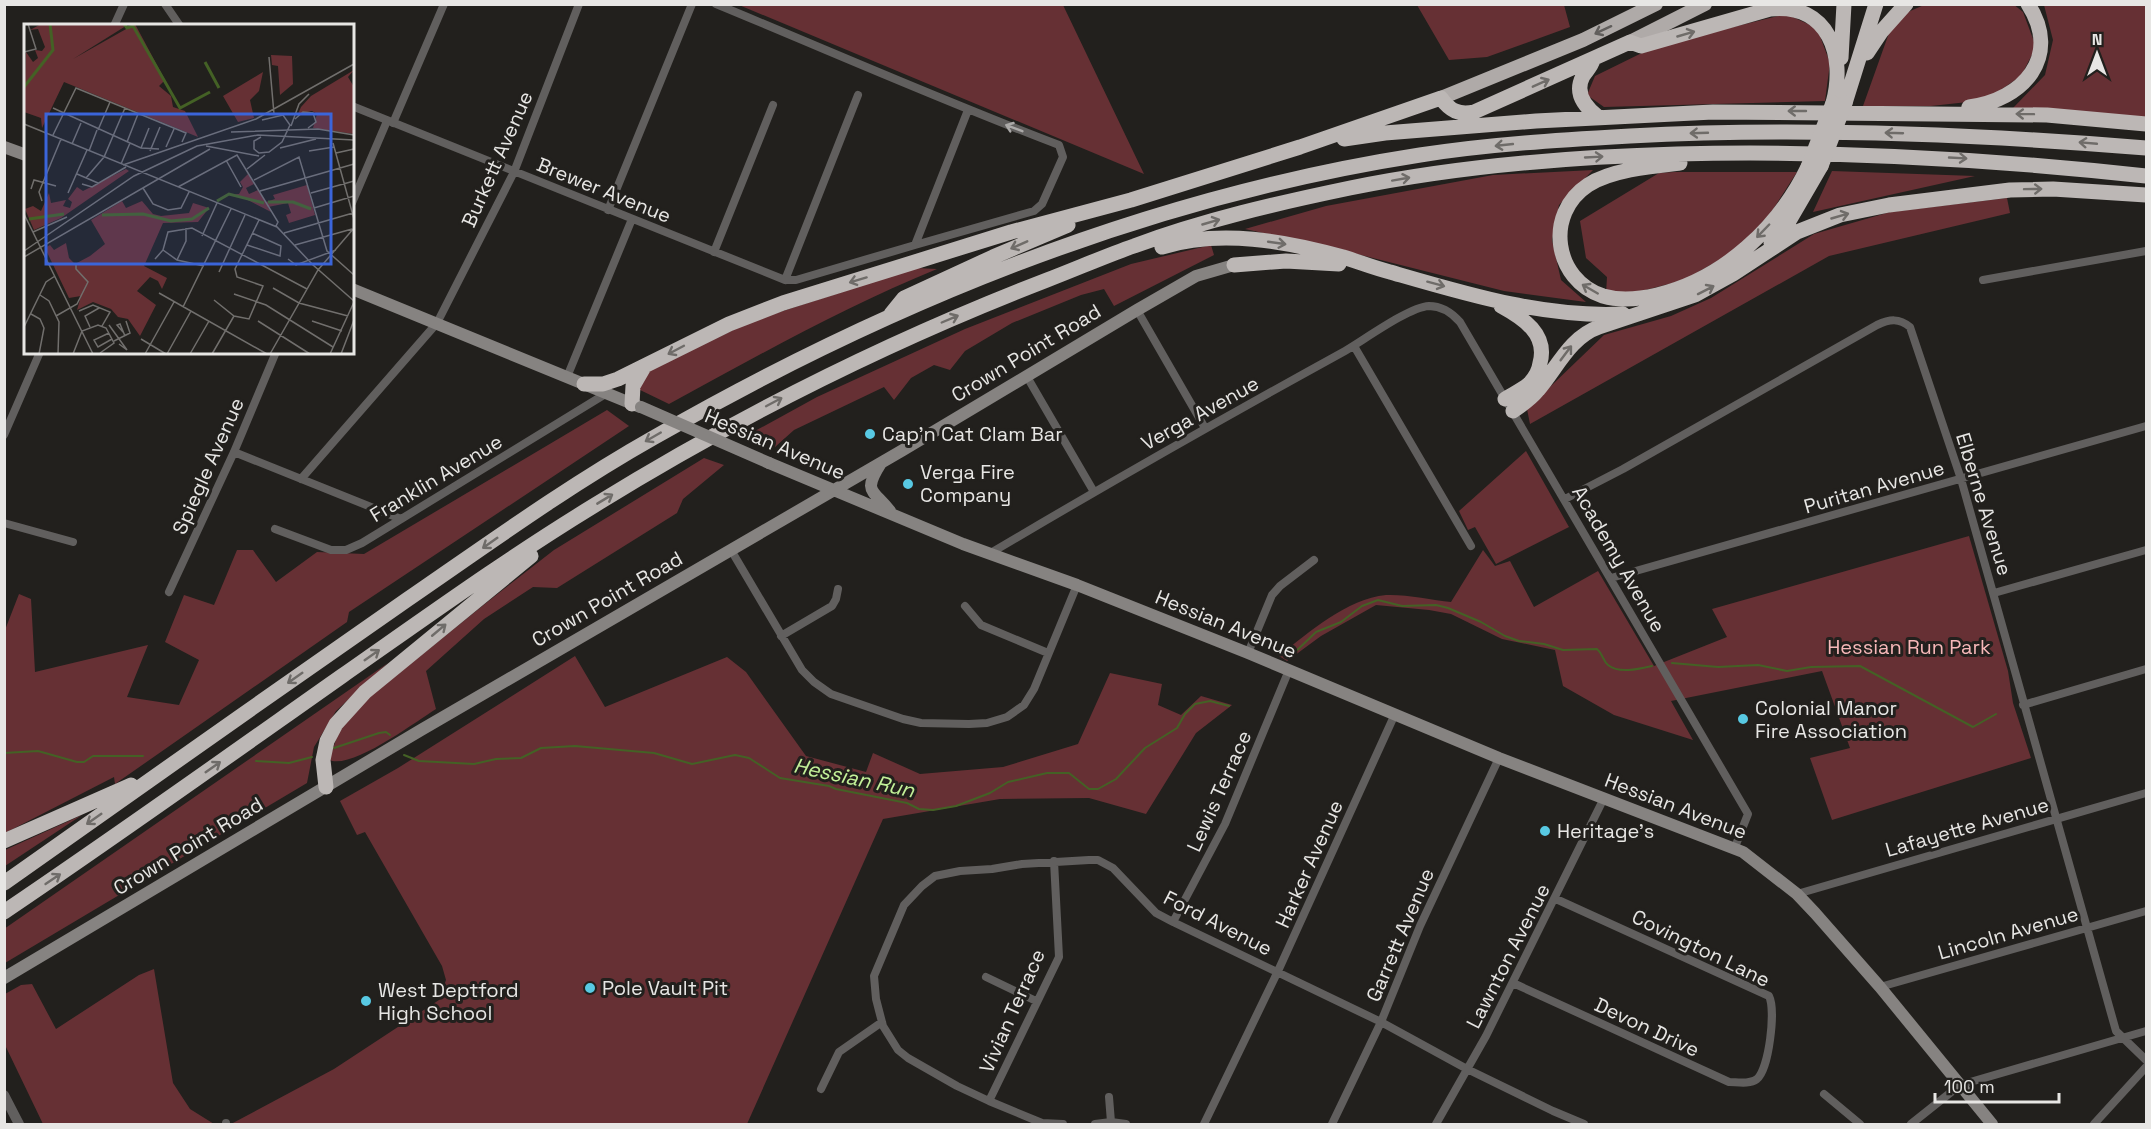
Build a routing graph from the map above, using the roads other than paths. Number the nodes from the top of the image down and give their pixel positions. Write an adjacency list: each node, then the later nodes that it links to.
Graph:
1 (124, 4): 13 (street)
2 (165, 4): 14 (street)
3 (444, 4): 29 (street)
4 (579, 4): 37 (street, Burkett Avenue)
5 (693, 4): 42 (street)
6 (716, 4): 25 (street)
7 (1656, 4): 20 (highway, one-way to 20)
8 (1705, 4): 15 (highway)
9 (1844, 4): 18 (highway)
10 (1876, 4): 17 (highway)
11 (1906, 4): 17 (highway)
12 (2028, 4): 26 (highway)
13 (115, 24)
14 (179, 24)
15 (1630, 42): 16 (highway); 18 (highway, one-way to 18)
16 (1593, 60): 24 (highway, one-way to 16); 27 (highway)
17 (1855, 74): 21 (highway)
18 (1838, 85): 21 (highway)
19 (858, 95): 51 (street)
20 (1442, 98): 24 (highway); 32 (highway)
21 (1839, 103): 36 (highway, bridge)
22 (773, 105): 46 (street)
23 (354, 107): 29 (street, Brewer Avenue)
24 (1488, 107): 28 (highway)
25 (968, 110): 44 (street); 44 (street, one-way to 25)
26 (1918, 113): 27 (highway, one-way to 27); 30 (highway, one-way to 26)
27 (1598, 117): 28 (highway)
28 (1548, 120): 32 (highway)
29 (390, 122): 37 (street, Brewer Avenue); 40 (street)
30 (2146, 124)
31 (4, 147): 35 (main road)
32 (1300, 147): 41 (highway)
33 (2146, 148): 58 (highway, one-way to 58)
34 (1753, 152): 36 (highway, one-way to 34); 38 (highway, one-way to 38); 49 (highway, one-way to 34)
35 (24, 154)
36 (1814, 166): 47 (highway)
37 (514, 172): 42 (street, Brewer Avenue); 59 (street, Burkett Avenue)
38 (2146, 176)
39 (2146, 195): 47 (highway, one-way to 39)
40 (354, 199)
41 (1131, 200): 58 (highway, one-way to 58); 63 (highway, one-way to 63)
42 (608, 210): 43 (street, Brewer Avenue)
43 (632, 219): 46 (street, Brewer Avenue); 65 (street)
44 (915, 245): 51 (street)
45 (2146, 250): 52 (street)
46 (714, 252): 51 (street, Brewer Avenue)
47 (1751, 262): 56 (highway, one-way to 47)
48 (1234, 265): 50 (highway); 57 (main road, Crown Point Road)
49 (1076, 268): 50 (highway, one-way to 50); 84 (highway, one-way to 49)
50 (1389, 272): 54 (highway, one-way to 54)
51 (785, 280)
52 (1983, 280)
53 (354, 290): 59 (main road, Hessian Avenue)
54 (1482, 296): 56 (highway); 69 (highway)
55 (1430, 306): 60 (street, Verga Avenue); 69 (street, Academy Avenue)
56 (1656, 309): 69 (highway, one-way to 56)
57 (1137, 310): 64 (main road, Crown Point Road); 71 (street)
58 (889, 317): 105 (highway, one-way to 105)
59 (437, 324): 65 (main road, Hessian Avenue); 75 (street, Burkett Avenue)
60 (1354, 346): 71 (street, Verga Avenue); 86 (street)
61 (39, 354): 72 (street)
62 (275, 354): 73 (street, Spiegle Avenue)
63 (644, 367): 66 (highway); 68 (highway)
64 (1026, 375): 74 (main road, Crown Point Road); 78 (street)
65 (567, 377): 66 (main road, Hessian Avenue)
66 (584, 384): 67 (main road, Hessian Avenue)
67 (607, 393): 68 (main road, Hessian Avenue); 81 (street, Franklin Avenue)
68 (637, 405): 77 (main road, Hessian Avenue, bridge)
69 (1509, 405): 79 (street, Academy Avenue)
70 (2146, 426): 76 (street, Puritan Avenue)
71 (1205, 428): 78 (street, Verga Avenue)
72 (4, 435)
73 (234, 452): 75 (street); 94 (street, Spiegle Avenue)
74 (882, 462): 77 (main road, Crown Point Road); 80 (main road)
75 (301, 479): 81 (street)
76 (1961, 479): 79 (street, Elberne Avenue); 91 (street, Puritan Avenue); 95 (street, Elberne Avenue)
77 (832, 491): 80 (main road, Hessian Avenue); 87 (main road, Crown Point Road)
78 (1094, 492): 89 (street, Verga Avenue)
79 (1565, 499): 91 (street, Academy Avenue)
80 (892, 515): 89 (main road, Hessian Avenue)
81 (401, 519): 83 (street, Franklin Avenue)
82 (4, 523): 85 (street)
83 (275, 529)
84 (555, 530): 106 (highway, one-way to 84); 117 (highway, one-way to 84)
85 (73, 542)
86 (1471, 546)
87 (731, 550): 97 (street); 106 (main road, Crown Point Road)
88 (2146, 550): 95 (street)
89 (989, 554): 92 (main road, Hessian Avenue)
90 (1314, 560): 99 (street)
91 (1611, 578): 111 (street, Academy Avenue)
92 (1077, 585): 98 (street); 99 (main road, Hessian Avenue)
93 (838, 589): 97 (street)
94 (169, 592)
95 (1994, 593): 102 (street, Elberne Avenue)
96 (965, 606): 98 (street)
97 (782, 636): 98 (street)
98 (1048, 653)
99 (1248, 653): 101 (main road, Hessian Avenue)
100 (2146, 669): 102 (street)
101 (1289, 670): 103 (main road, Hessian Avenue); 118 (street, Lewis Terrace)
102 (2023, 705): 109 (street, Elberne Avenue)
103 (1395, 714): 104 (main road, Hessian Avenue); 120 (street, Harker Avenue)
104 (1499, 758): 108 (main road, Hessian Avenue); 127 (street, Garrett Avenue)
105 (159, 773): 110 (highway); 113 (highway, one-way to 113)
106 (326, 787): 122 (main road, Crown Point Road)
107 (2146, 793): 109 (street, Lafayette Avenue)
108 (1604, 798): 111 (main road, Hessian Avenue); 115 (street, Lawnton Avenue)
109 (2055, 818): 114 (street, Lafayette Avenue); 119 (street, Elberne Avenue)
110 (4, 841)
111 (1734, 847): 114 (main road, Hessian Avenue)
112 (1054, 861): 118 (street, Ford Avenue); 125 (street, Vivian Terrace); 126 (street, Ford Avenue)
113 (4, 883)
114 (1797, 894): 124 (main road, Hessian Avenue)
115 (1556, 899): 123 (street, Lawnton Avenue); 131 (street, Covington Lane)
116 (2146, 911): 119 (street, Lincoln Avenue)
117 (4, 912)
118 (1173, 922): 120 (street, Ford Avenue)
119 (2086, 928): 124 (street, Lincoln Avenue); 129 (street, Elberne Avenue)
120 (1278, 971): 127 (street, Ford Avenue); 145 (street, Harker Avenue)
121 (986, 977): 125 (street)
122 (4, 978)
123 (1513, 983): 131 (street, Devon Drive); 133 (street, Lawnton Avenue)
124 (1880, 987): 134 (main road, Hessian Avenue)
125 (1036, 1001): 139 (street, Vivian Terrace)
126 (882, 1022): 135 (street); 139 (street, Ford Avenue)
127 (1381, 1022): 133 (street, Ford Avenue); 146 (street, Garrett Avenue)
128 (2146, 1031): 129 (street)
129 (2120, 1037): 130 (street, Elberne Avenue); 134 (street)
130 (2146, 1060)
131 (1764, 1066)
132 (2146, 1067): 152 (street)
133 (1467, 1069): 147 (street, Lawnton Avenue); 148 (street, Ford Avenue)
134 (1960, 1085): 150 (street); 151 (main road, Hessian Avenue)
135 (821, 1089)
136 (1824, 1094): 149 (street)
137 (4, 1095): 141 (street)
138 (1109, 1097): 140 (street)
139 (989, 1101): 142 (street, Ford Avenue)
140 (1111, 1122): 143 (street); 144 (street)
141 (19, 1125)
142 (1063, 1125)
143 (1095, 1125)
144 (1126, 1125)
145 (1204, 1125)
146 (1332, 1125)
147 (1436, 1125)
148 (1584, 1125)
149 (1860, 1125)
150 (1911, 1125)
151 (1992, 1125)
152 (2094, 1125)

